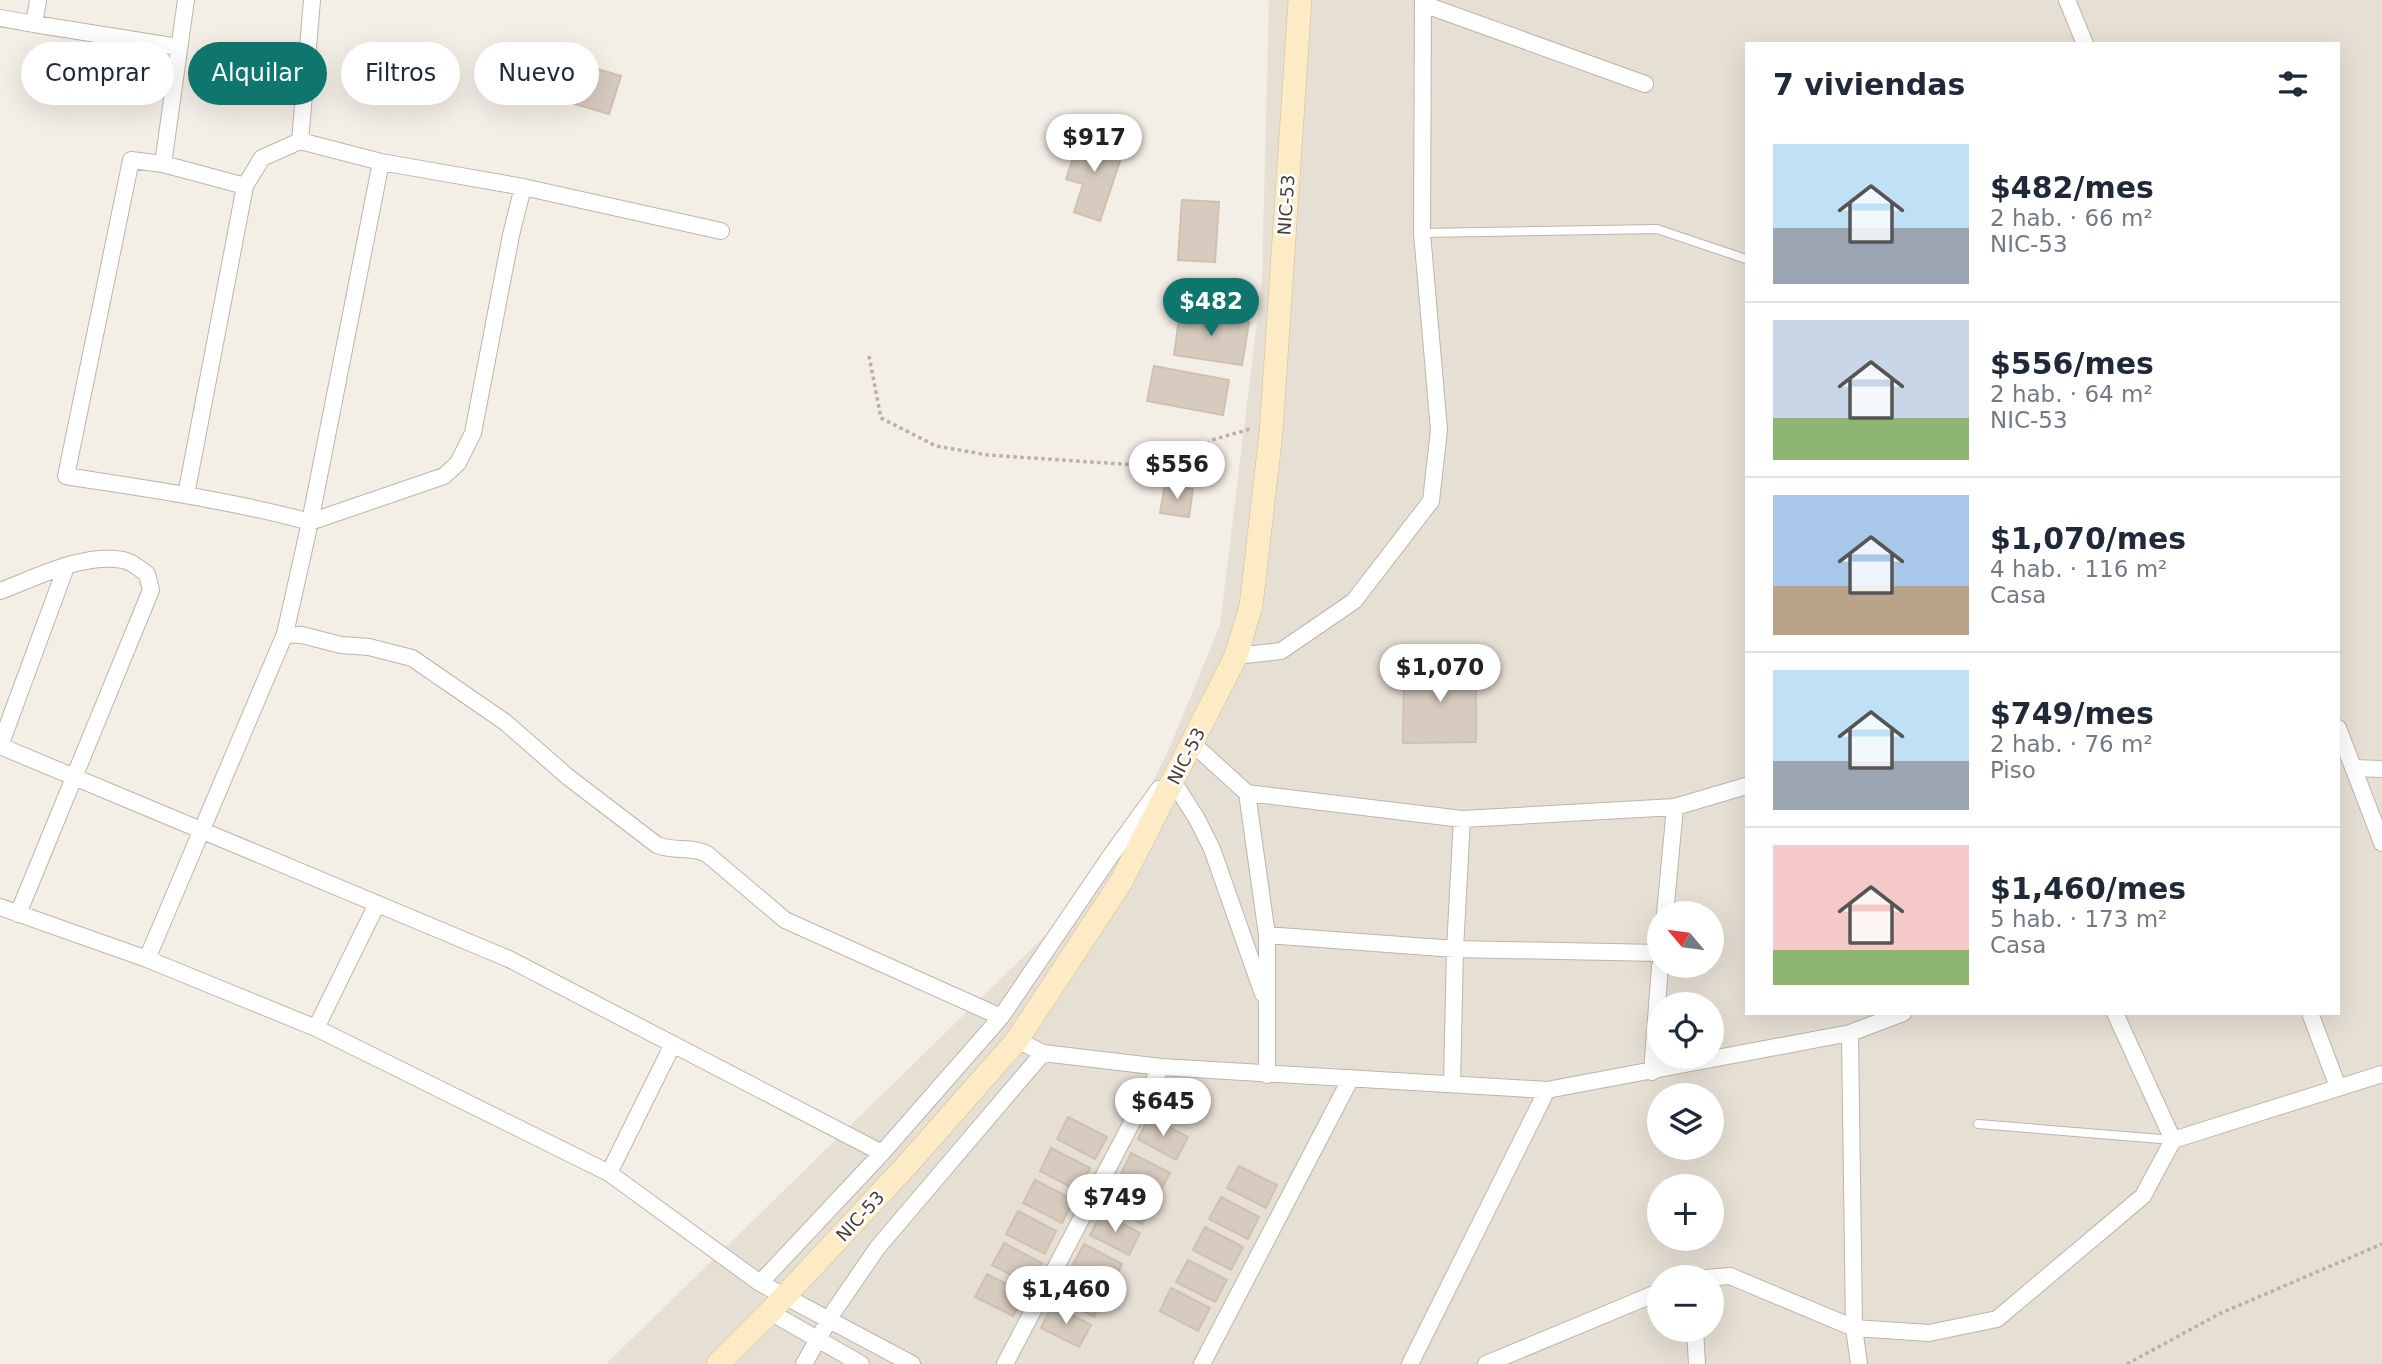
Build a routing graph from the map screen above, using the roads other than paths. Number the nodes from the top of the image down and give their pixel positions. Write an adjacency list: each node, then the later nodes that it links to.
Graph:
1 (38, 0): 8 (street)
2 (186, 0): 10 (street)
3 (312, 0): 12 (street)
4 (1300, 0): 25 (main road, NIC-53 / NIC-53)
5 (2067, 0): 9 (street)
6 (1423, 2): 11 (street); 18 (street)
7 (0, 18): 8 (street)
8 (34, 24): 10 (street)
9 (2084, 42)
10 (178, 47): 14 (street)
11 (1645, 84)
12 (300, 141): 13 (street); 15 (street)
13 (380, 162): 16 (street); 21 (street)
14 (163, 164): 15 (street); 20 (street)
15 (245, 186): 20 (street)
16 (523, 187): 17 (street); 21 (street)
17 (721, 231)
18 (1422, 233): 19 (lane); 25 (street)
19 (1745, 259)
20 (186, 495): 21 (street)
21 (310, 522): 24 (street)
22 (66, 566): 23 (street); 28 (street); 31 (street)
23 (0, 590)
24 (285, 634): 37 (street); 52 (street)
25 (1236, 656): 27 (main road, NIC-53 / NIC-53)
26 (2340, 733): 29 (street)
27 (1192, 743): 32 (main road, NIC-53 / NIC-53); 34 (street); 52 (street)
28 (0, 746): 31 (street)
29 (2353, 768): 30 (street); 38 (street)
30 (2382, 769)
31 (74, 777): 37 (street); 42 (street)
32 (1173, 781): 48 (street); 55 (main road, NIC-53 / NIC-53)
33 (1745, 786): 35 (street)
34 (1247, 793): 36 (street); 43 (street)
35 (1675, 807): 36 (street); 39 (street)
36 (1462, 819): 44 (street)
37 (202, 830): 40 (street); 46 (street)
38 (2382, 843)
39 (1666, 901)
40 (377, 904): 53 (street); 56 (street)
41 (0, 907): 42 (street)
42 (18, 914): 46 (street)
43 (1267, 935): 44 (street); 48 (street)
44 (1455, 949): 45 (street); 63 (street)
45 (1647, 953)
46 (147, 959): 53 (street)
47 (1660, 978): 59 (street)
48 (1267, 1006): 61 (street)
49 (1898, 1015): 54 (street)
50 (2116, 1015): 67 (street)
51 (2311, 1015): 64 (street)
52 (1001, 1017): 68 (street)
53 (316, 1028): 69 (street)
54 (1850, 1033): 59 (street); 75 (street)
55 (1017, 1040): 57 (street); 73 (main road, NIC-53 / NIC-53)
56 (673, 1044): 68 (street); 69 (street)
57 (1042, 1053): 58 (street); 74 (street)
58 (1161, 1067): 61 (street); 83 (street)
59 (1651, 1072): 65 (street)
60 (2382, 1074): 64 (street)
61 (1267, 1075): 62 (street)
62 (1351, 1078): 63 (street); 84 (street)
63 (1452, 1084): 65 (street)
64 (2338, 1087): 67 (street)
65 (1547, 1090): 85 (street)
66 (1978, 1125): 67 (lane)
67 (2173, 1140): 75 (street)
68 (882, 1153): 71 (street)
69 (609, 1173): 71 (street)
70 (1724, 1276): 75 (street)
71 (760, 1283): 73 (street)
72 (1647, 1297): 78 (street)
73 (778, 1304): 74 (street); 76 (street); 79 (main road, NIC-53 / NIC-53)
74 (829, 1320): 76 (street); 82 (street)
75 (1854, 1328): 88 (street)
76 (817, 1339): 80 (street); 81 (street)
77 (1696, 1342): 87 (street)
78 (1505, 1359): 86 (street)
79 (718, 1364)
80 (804, 1364)
81 (861, 1364)
82 (912, 1364)
83 (1004, 1364)
84 (1202, 1364)
85 (1410, 1364)
86 (1486, 1364)
87 (1697, 1364)
88 (1859, 1364)

